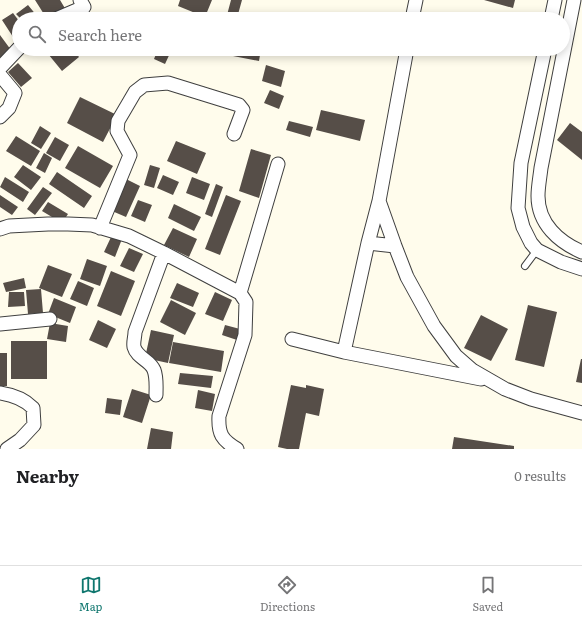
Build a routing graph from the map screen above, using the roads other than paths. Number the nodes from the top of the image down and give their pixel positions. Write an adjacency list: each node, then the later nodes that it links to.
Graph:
1 (80, 0): 5 (street)
2 (416, 0): 6 (street)
3 (555, 0): 7 (street)
4 (574, 0): 8 (street)
5 (72, 12)
6 (413, 12)
7 (552, 12)
8 (570, 20)
9 (12, 55): 13 (street)
10 (406, 56): 20 (street)
11 (544, 56): 17 (street)
12 (563, 56): 19 (street)
13 (0, 68)
14 (0, 75): 15 (street)
15 (0, 117)
16 (234, 134): 21 (street)
17 (521, 163): 19 (street); 26 (street)
18 (278, 164): 32 (street)
19 (541, 168): 25 (street)
20 (379, 201): 23 (street); 24 (street)
21 (100, 228): 22 (street); 28 (street)
22 (0, 229)
23 (368, 243): 24 (street); 36 (street)
24 (394, 246): 37 (street)
25 (569, 246): 27 (street); 29 (street)
26 (537, 250): 29 (street); 30 (lane)
27 (582, 252)
28 (164, 253): 32 (street); 39 (street)
29 (561, 262): 31 (street)
30 (525, 266)
31 (582, 269)
32 (240, 293): 42 (street)
33 (50, 319): 34 (street)
34 (0, 324)
35 (292, 339): 36 (street)
36 (344, 352): 37 (street)
37 (489, 381): 40 (street)
38 (0, 393): 41 (street)
39 (156, 395)
40 (582, 413)
41 (7, 449)
42 (237, 449)

